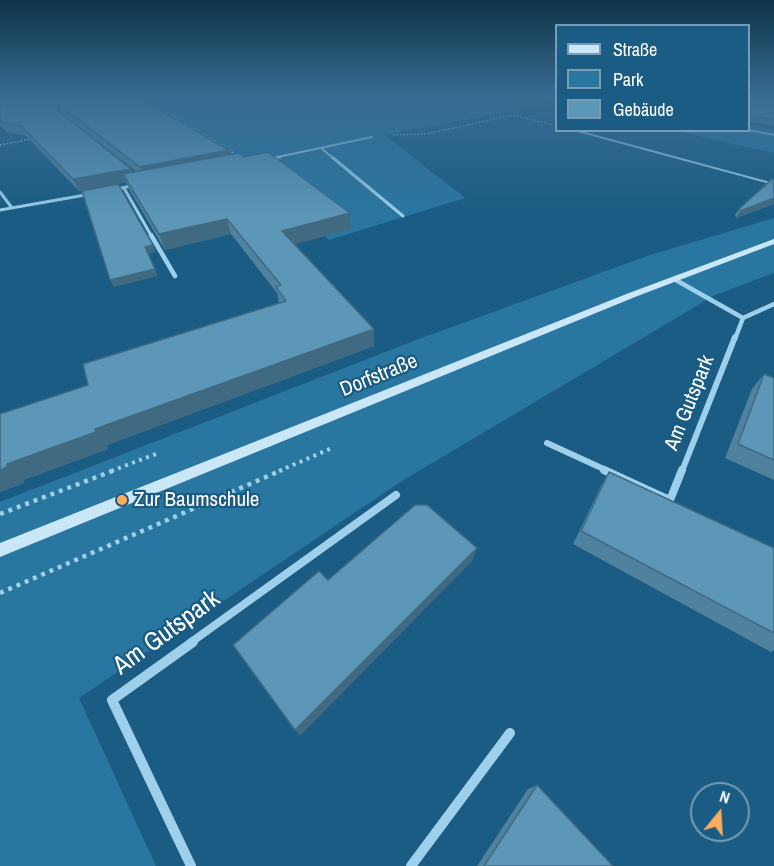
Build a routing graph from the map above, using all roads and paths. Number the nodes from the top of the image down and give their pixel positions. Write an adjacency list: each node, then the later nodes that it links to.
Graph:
1 (208, 137): 7 (path)
2 (370, 137): 6 (street)
3 (601, 137): 9 (lane)
4 (34, 138): 5 (path)
5 (0, 145)
6 (321, 148): 7 (street); 14 (street)
7 (244, 164)
8 (145, 183): 10 (street)
9 (774, 184)
10 (124, 188): 12 (street); 16 (street)
11 (0, 192): 12 (street)
12 (12, 208): 13 (street)
13 (0, 210)
14 (403, 216)
15 (774, 241): 17 (main road, Dorfstraße)
16 (175, 276)
17 (674, 279): 19 (street); 24 (main road, Dorfstraße)
18 (774, 304): 19 (street)
19 (743, 318): 22 (street, Am Gutspark)
20 (547, 443): 22 (street)
21 (396, 495): 26 (street, Am Gutspark)
22 (670, 500): 23 (street)
23 (680, 505)
24 (0, 550)
25 (510, 733): 27 (street)
26 (191, 866)
27 (411, 866)

